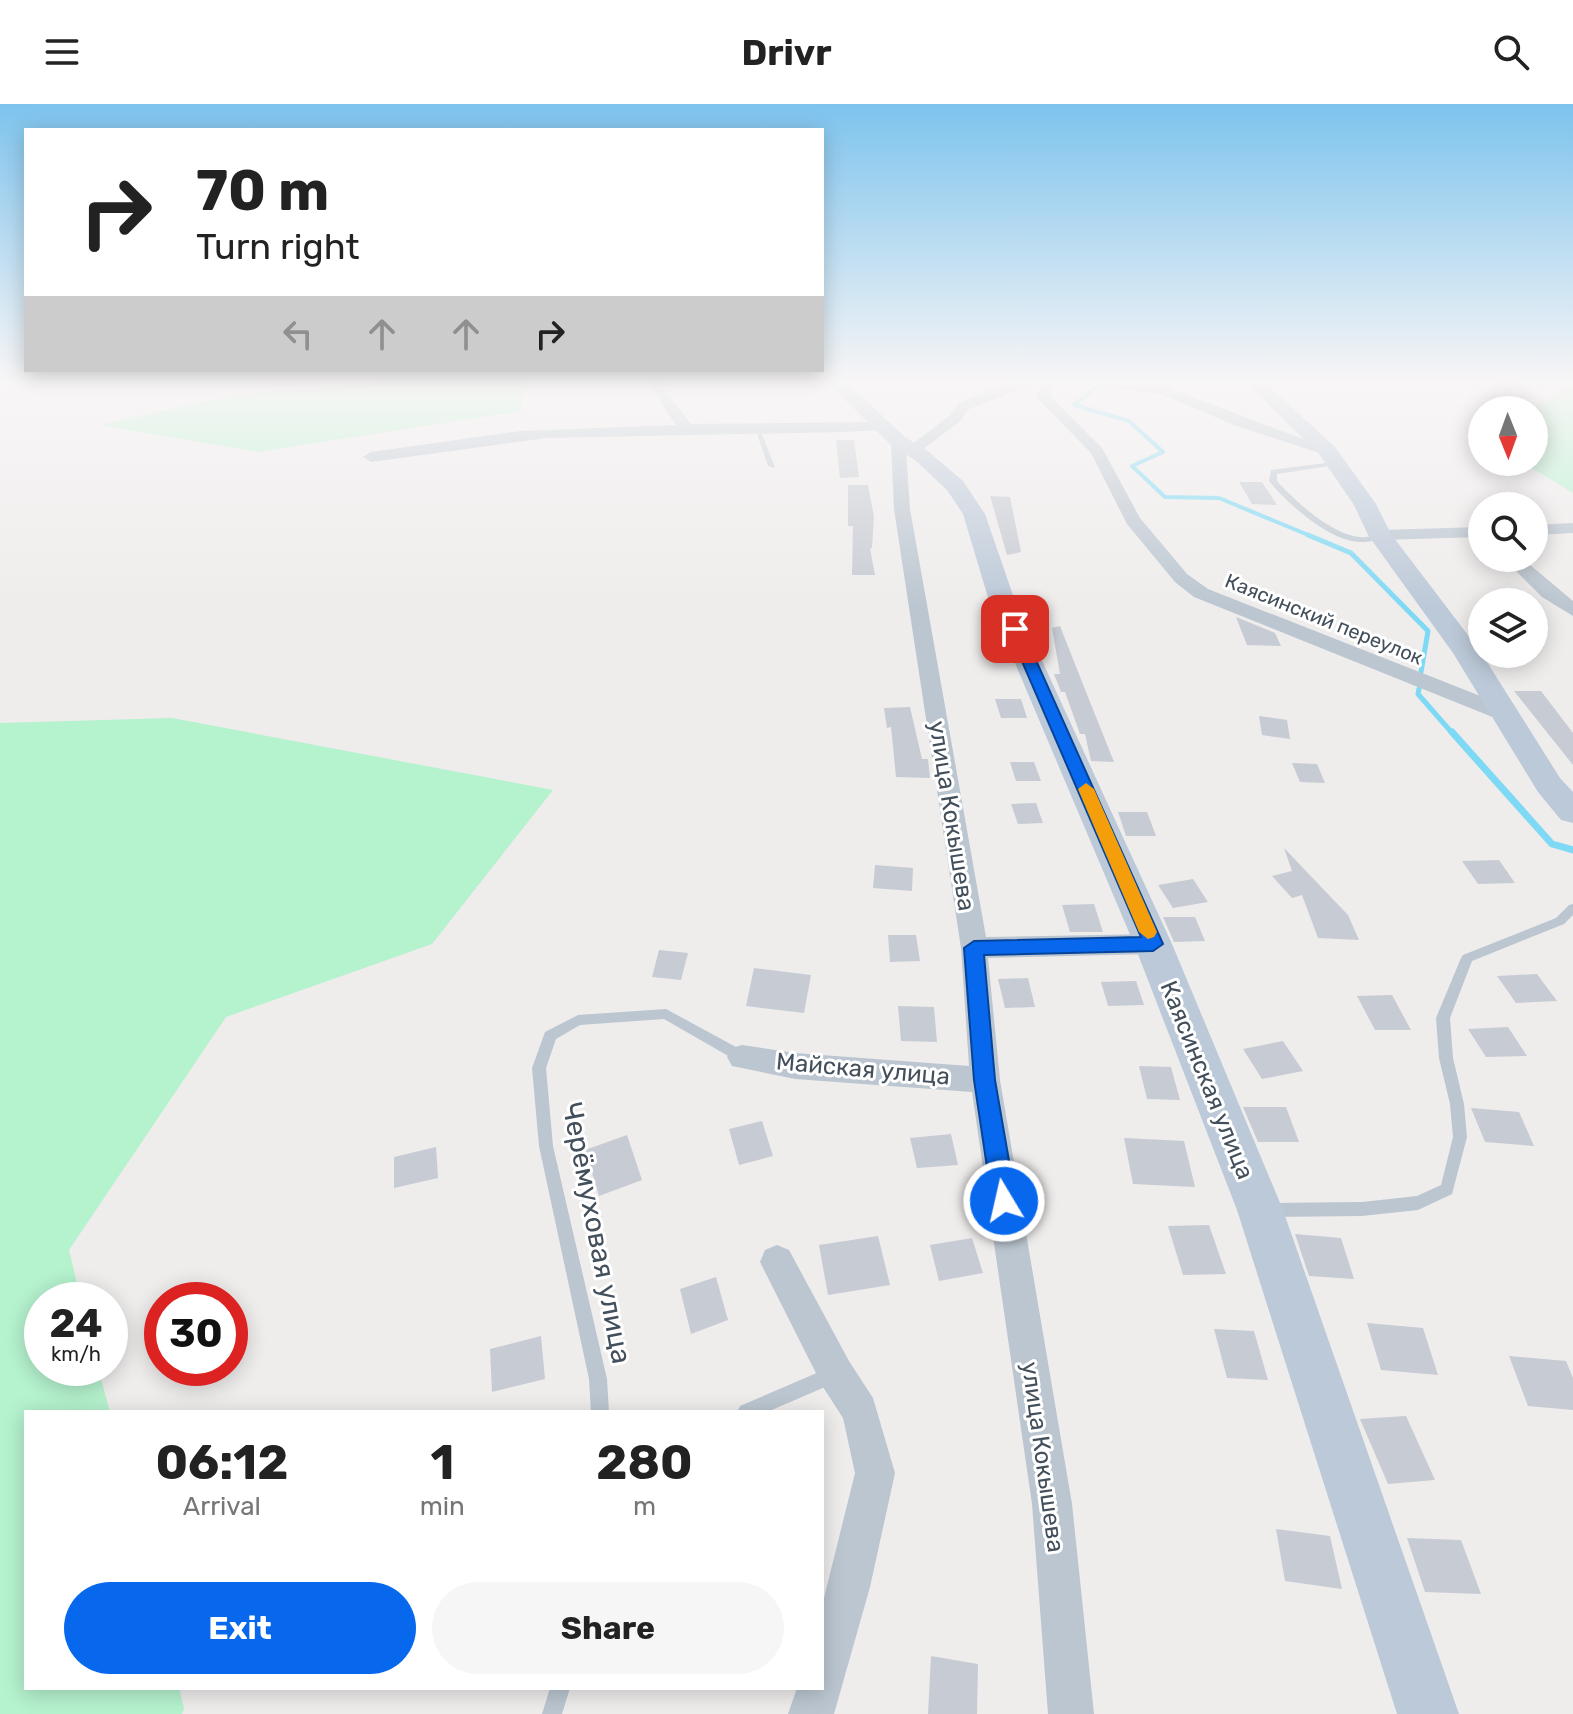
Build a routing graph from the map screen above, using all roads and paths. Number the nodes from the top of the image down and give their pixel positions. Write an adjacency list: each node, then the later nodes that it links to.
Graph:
1 (769, 458): 6 (lane)
2 (899, 458): 17 (street, улица Кокышева)
3 (921, 458): 16 (street, Каясинская улица)
4 (1101, 458): 13 (street, Каясинский переулок)
5 (1331, 458): 10 (street); 10 (lane)
6 (772, 466)
7 (1573, 528): 8 (street)
8 (1548, 529)
9 (1468, 532): 10 (street)
10 (1380, 535): 13 (street)
11 (1527, 572): 12 (street)
12 (1573, 610)
13 (1503, 713): 14 (street)
14 (1573, 812)
15 (1573, 908): 20 (lane)
16 (1153, 944): 17 (street); 20 (street, Каясинская улица)
17 (974, 948): 19 (street, улица Кокышева)
18 (742, 1057): 19 (street, Майская улица); 23 (lane, Черёмуховая улица)
19 (985, 1080): 30 (street, улица Кокышева)
20 (1260, 1210): 31 (street, Каясинская улица)
21 (777, 1262): 22 (street)
22 (836, 1374): 24 (lane); 25 (street)
23 (600, 1410)
24 (751, 1410)
25 (824, 1671)
26 (559, 1690): 28 (lane)
27 (818, 1690): 29 (street)
28 (552, 1714)
29 (811, 1714)
30 (1071, 1714)
31 (1428, 1714)

